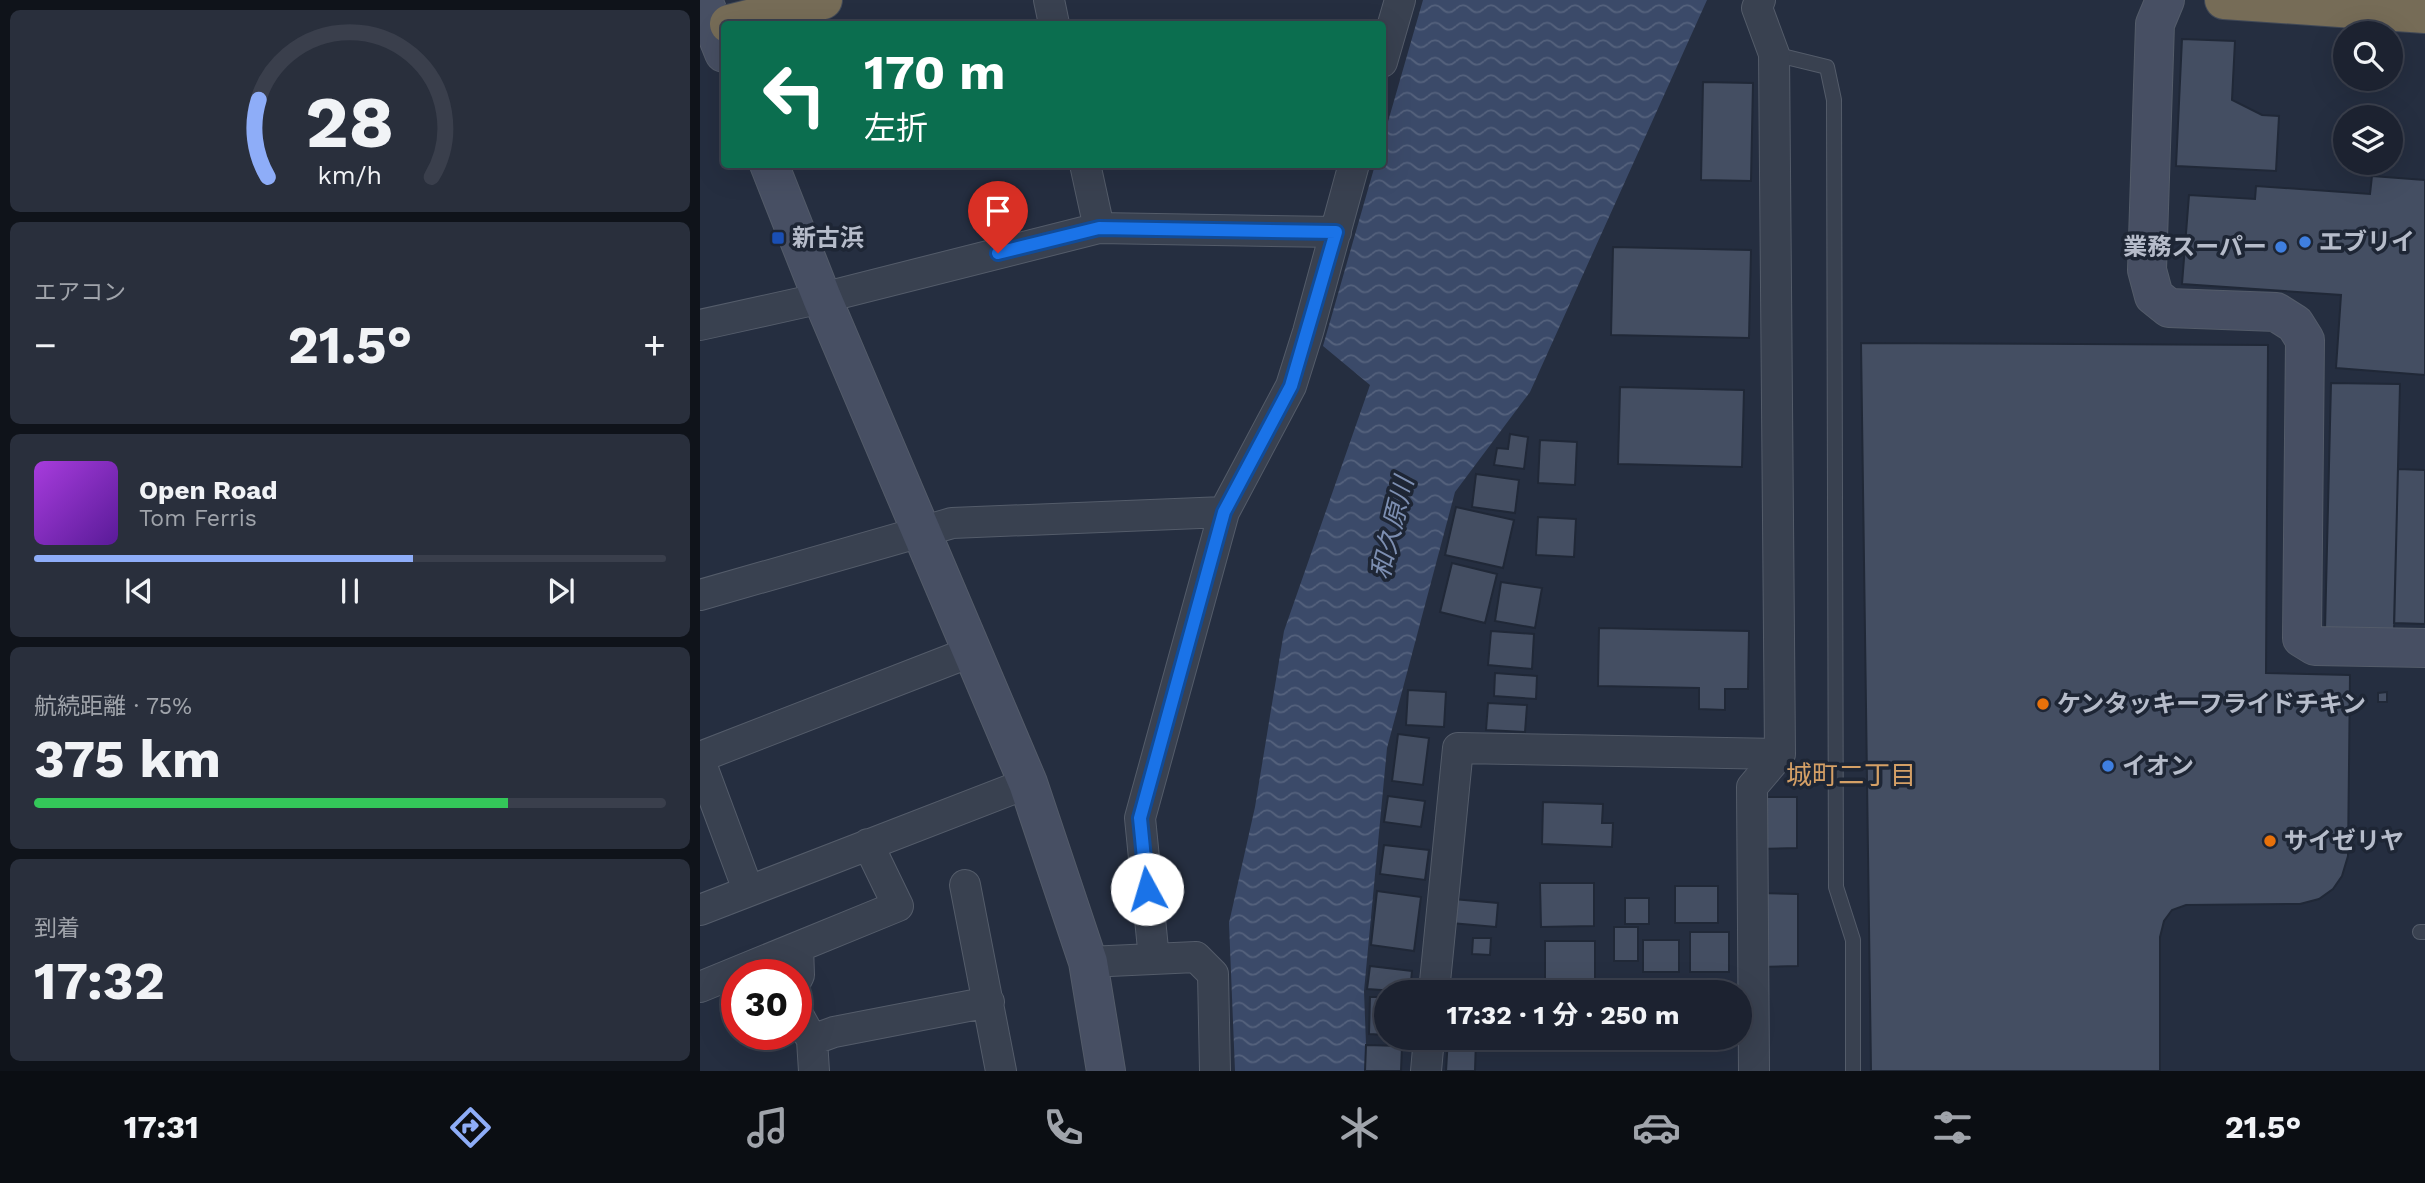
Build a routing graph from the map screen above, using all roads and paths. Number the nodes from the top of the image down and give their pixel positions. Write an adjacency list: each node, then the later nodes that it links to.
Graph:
1 (823, 0): 8 (highway)
2 (1049, 0): 9 (street)
3 (1400, 0): 10 (street)
4 (1760, 0): 11 (street)
5 (2165, 0): 22 (street)
6 (2224, 0): 7 (highway)
7 (2425, 14)
8 (740, 21)
9 (1053, 21)
10 (1386, 48)
11 (1774, 54): 24 (street); 46 (lane)
12 (771, 168): 17 (street)
13 (1086, 168): 15 (street)
14 (1353, 168): 16 (street)
15 (1099, 228): 16 (street); 17 (street)
16 (1336, 232): 19 (street)
17 (822, 298): 18 (street); 20 (street)
18 (700, 325)
19 (1224, 512): 20 (street); 33 (street)
20 (922, 532): 21 (street); 23 (street)
21 (700, 596)
22 (2425, 648)
23 (972, 652): 25 (street); 26 (street)
24 (1780, 754): 35 (street); 45 (street)
25 (700, 759): 29 (street)
26 (1028, 783): 27 (street); 34 (street)
27 (868, 844): 29 (street); 31 (street)
28 (965, 885): 37 (street)
29 (748, 890): 30 (street)
30 (700, 910)
31 (798, 947): 32 (street); 36 (street)
32 (798, 959)
33 (1154, 959): 34 (street); 43 (street)
34 (1088, 962): 42 (street)
35 (1435, 980)
36 (700, 988)
37 (989, 1002): 38 (street); 41 (street)
38 (812, 1040): 40 (street)
39 (1428, 1050): 44 (street)
40 (814, 1071)
41 (1001, 1071)
42 (1105, 1071)
43 (1215, 1071)
44 (1426, 1071)
45 (1754, 1071)
46 (1853, 1071)

